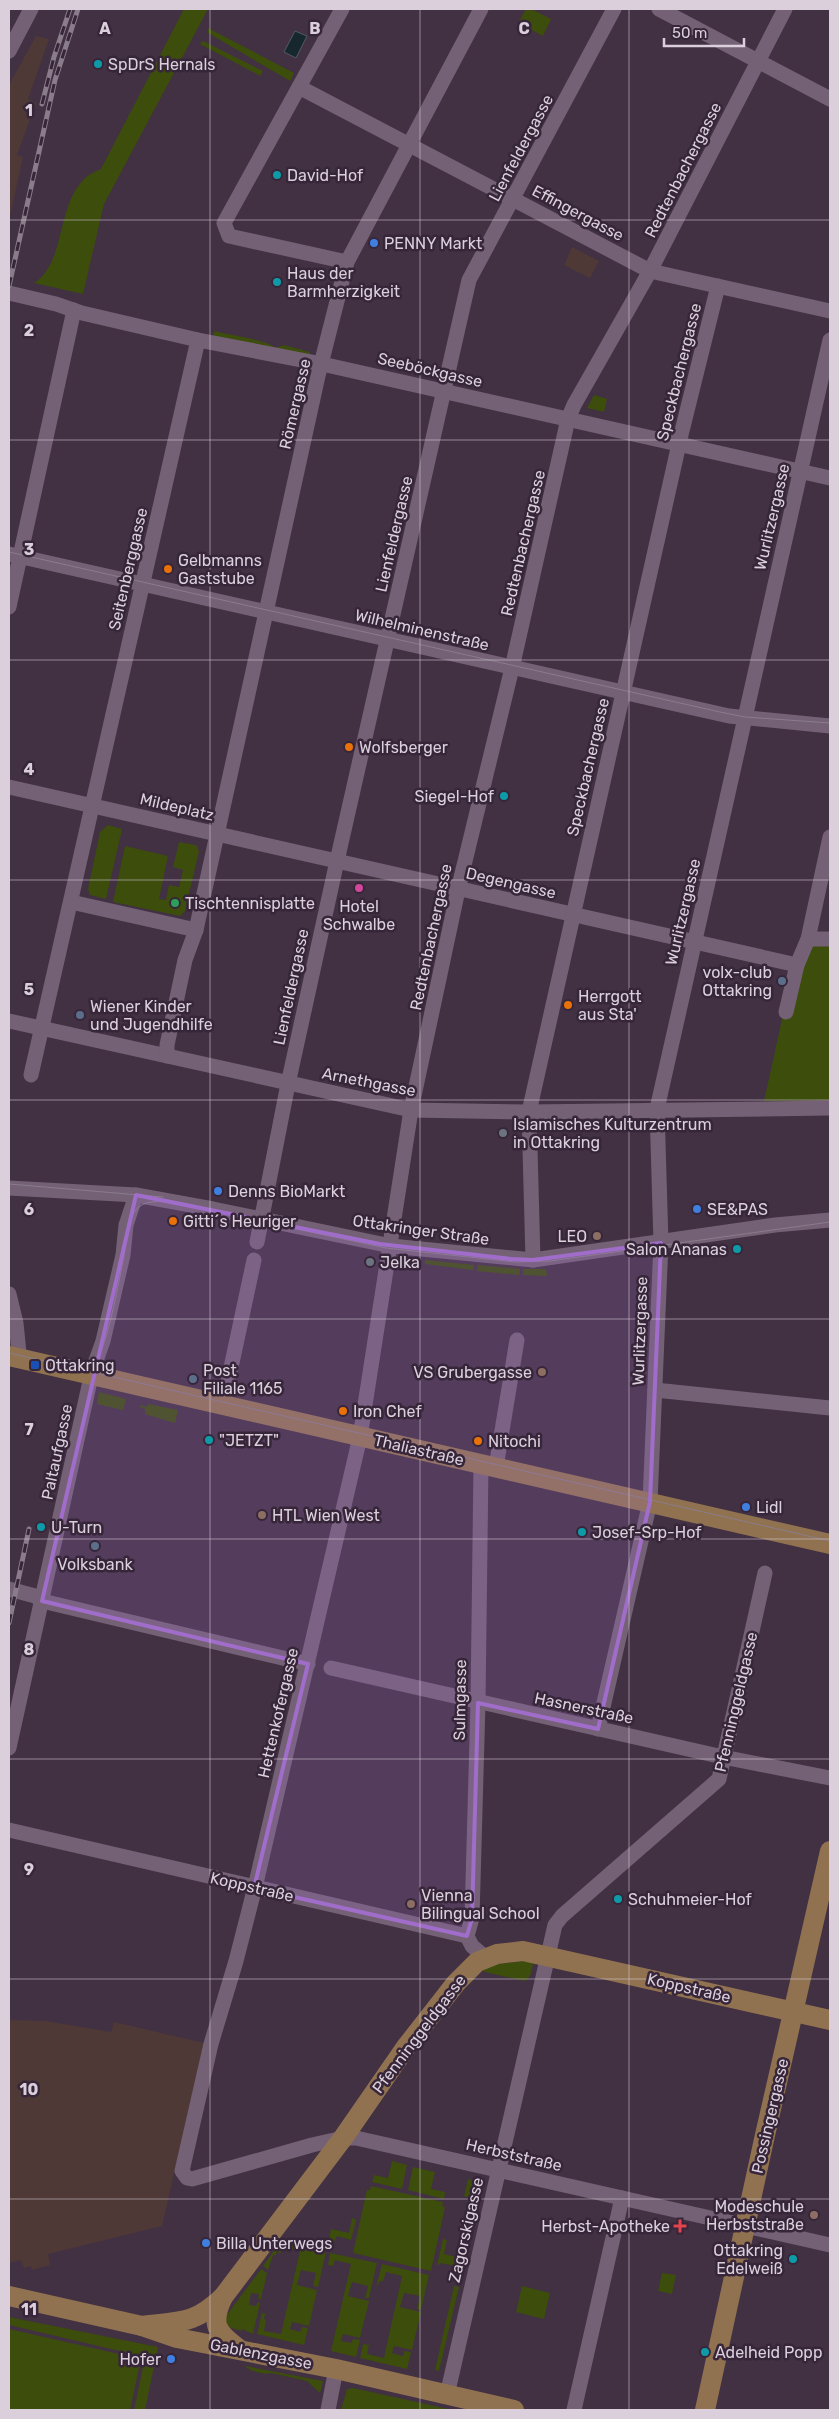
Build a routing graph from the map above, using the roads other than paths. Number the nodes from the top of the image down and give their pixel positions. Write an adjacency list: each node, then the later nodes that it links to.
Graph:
1 (31, 9): 7 (street)
2 (342, 9): 9 (street)
3 (480, 9): 11 (street, Römergasse)
4 (614, 9): 12 (street, Lienfeldergasse)
5 (659, 9): 8 (street)
6 (785, 9): 8 (street, Redtenbachergasse)
7 (9, 51)
8 (759, 61): 10 (street); 14 (street, Redtenbachergasse)
9 (299, 87): 11 (street, Effingergasse); 13 (street)
10 (830, 99)
11 (409, 144): 12 (street, Effingergasse); 13 (street, Römergasse)
12 (513, 199): 14 (street, Effingergasse); 22 (street, Lienfeldergasse)
13 (347, 262): 21 (street, Römergasse)
14 (650, 270): 15 (street, Effingergasse); 23 (street, Redtenbachergasse)
15 (718, 286): 18 (street, Effingergasse); 24 (street, Speckbachergasse)
16 (16, 294): 17 (street, Seeböckgasse)
17 (74, 310): 19 (street, Seeböckgasse); 27 (street)
18 (830, 311)
19 (198, 340): 21 (street, Seeböckgasse); 28 (street, Seitenberggasse)
20 (830, 340): 25 (street, Wurlitzergasse)
21 (322, 364): 22 (street, Seeböckgasse); 30 (street, Römergasse)
22 (444, 391): 23 (street, Seeböckgasse); 31 (street, Lienfeldergasse)
23 (568, 419): 24 (street, Seeböckgasse); 32 (street, Redtenbachergasse)
24 (679, 444): 25 (street, Seeböckgasse); 33 (street, Speckbachergasse)
25 (801, 471): 26 (street, Seeböckgasse); 34 (street, Wurlitzergasse)
26 (830, 478)
27 (14, 556): 28 (street, Wilhelminenstraße); 29 (street)
28 (142, 584): 30 (street, Wilhelminenstraße); 37 (street, Seitenberggasse)
29 (9, 607)
30 (267, 612): 31 (street, Wilhelminenstraße); 38 (street, Römergasse)
31 (388, 640): 32 (street, Wilhelminenstraße); 40 (street, Lienfeldergasse)
32 (512, 668): 33 (street, Wilhelminenstraße); 41 (street, Redtenbachergasse)
33 (623, 693): 34 (street, Wilhelminenstraße); 43 (street, Speckbachergasse)
34 (744, 719): 35 (street, Wilhelminenstraße); 47 (street, Wurlitzergasse)
35 (830, 726)
36 (9, 787): 37 (street)
37 (92, 806): 38 (street, Mildeplatz); 42 (street)
38 (218, 835): 40 (street, Degengasse); 44 (street, Mildeplatz)
39 (830, 837): 45 (street)
40 (337, 861): 41 (street, Degengasse); 54 (street, Lienfeldergasse)
41 (458, 890): 43 (street, Degengasse); 57 (street, Redtenbachergasse)
42 (72, 902): 44 (street); 51 (street)
43 (573, 915): 47 (street, Degengasse); 58 (street, Speckbachergasse)
44 (196, 930): 52 (street)
45 (808, 939): 46 (street); 48 (street)
46 (830, 939)
47 (694, 942): 48 (street, Degengasse); 56 (street, Wurlitzergasse)
48 (797, 964): 49 (street)
49 (786, 1012)
50 (9, 1021): 51 (street, Arnethgasse)
51 (41, 1028): 52 (street, Arnethgasse); 53 (street)
52 (167, 1056): 54 (street, Arnethgasse)
53 (31, 1074)
54 (288, 1084): 57 (street, Arnethgasse); 61 (street, Lienfeldergasse)
55 (830, 1108): 56 (street, Arnethgasse)
56 (657, 1109): 58 (street, Arnethgasse); 64 (street, Wurlitzergasse)
57 (411, 1110): 58 (street, Arnethgasse); 65 (street, Redtenbachergasse)
58 (530, 1112): 67 (street, Speckbachergasse)
59 (9, 1188): 60 (street, Ottakringer Straße)
60 (136, 1195): 61 (street, Ottakringer Straße); 71 (street, Paltaufgasse)
61 (262, 1220): 63 (street, Lienfeldergasse); 65 (street, Ottakringer Straße)
62 (830, 1220): 64 (street, Ottakringer Straße)
63 (257, 1242)
64 (662, 1243): 67 (street, Ottakringer Straße); 72 (street, Wurlitzergasse)
65 (391, 1246): 67 (street, Ottakringer Straße); 75 (street, Hettenkofergasse)
66 (254, 1260): 73 (street)
67 (533, 1260)
68 (9, 1294): 70 (street)
69 (517, 1340): 76 (street, Sulmgasse)
70 (14, 1354): 71 (main road, Thaliastraße)
71 (92, 1374): 73 (main road, Thaliastraße); 82 (street, Paltaufgasse)
72 (655, 1390): 74 (street); 77 (street, Wurlitzergasse)
73 (223, 1405): 75 (main road, Thaliastraße)
74 (830, 1408)
75 (360, 1437): 76 (main road, Thaliastraße); 83 (street, Hettenkofergasse)
76 (488, 1466): 77 (main road, Thaliastraße); 85 (street, Sulmgasse)
77 (650, 1502): 78 (main road, Thaliastraße); 86 (street, Wurlitzergasse)
78 (830, 1544)
79 (765, 1573): 88 (street, Pfenninggeldgasse)
80 (9, 1589): 82 (street)
81 (9, 1599): 82 (street)
82 (42, 1601): 83 (street); 87 (street, Paltaufgasse)
83 (308, 1664): 92 (street, Hettenkofergasse)
84 (331, 1668): 85 (street, Hasnerstraße)
85 (478, 1703): 86 (street, Hasnerstraße); 93 (street, Sulmgasse)
86 (598, 1729): 88 (street, Hasnerstraße)
87 (9, 1748)
88 (723, 1757): 89 (street, Hasnerstraße); 94 (street, Pfenninggeldgasse)
89 (830, 1778)
90 (9, 1830): 92 (street, Koppstraße)
91 (830, 1851): 96 (main road, Possingergasse)
92 (254, 1888): 93 (street, Koppstraße); 100 (street, Hettenkofergasse)
93 (467, 1936): 95 (street)
94 (547, 1955): 95 (main road, Pfenninggeldgasse); 96 (main road, Koppstraße); 99 (street, Zagorskigasse)
95 (486, 1958): 98 (main road, Pfenninggeldgasse)
96 (794, 2012): 97 (main road, Koppstraße); 102 (main road, Possingergasse)
97 (830, 2020)
98 (343, 2138): 99 (street, Herbststraße); 100 (street, Herbststraße); 105 (main road, Pfenninggeldgasse)
99 (497, 2170): 101 (street, Herbststraße); 109 (street, Zagorskigasse)
100 (192, 2179)
101 (622, 2198): 102 (street, Herbststraße); 112 (street)
102 (746, 2226): 103 (street, Herbststraße); 113 (main road, Possingergasse)
103 (830, 2245)
104 (9, 2296): 106 (main road, Gablenzgasse)
105 (223, 2297): 106 (main road, Pfenninggeldgasse); 107 (main road)
106 (142, 2326): 107 (main road, Gablenzgasse)
107 (240, 2350): 108 (main road, Gablenzgasse)
108 (336, 2370): 109 (main road, Gablenzgasse); 110 (street)
109 (447, 2395): 111 (main road, Gablenzgasse)
110 (328, 2410)
111 (514, 2410)
112 (574, 2410)
113 (706, 2410)

